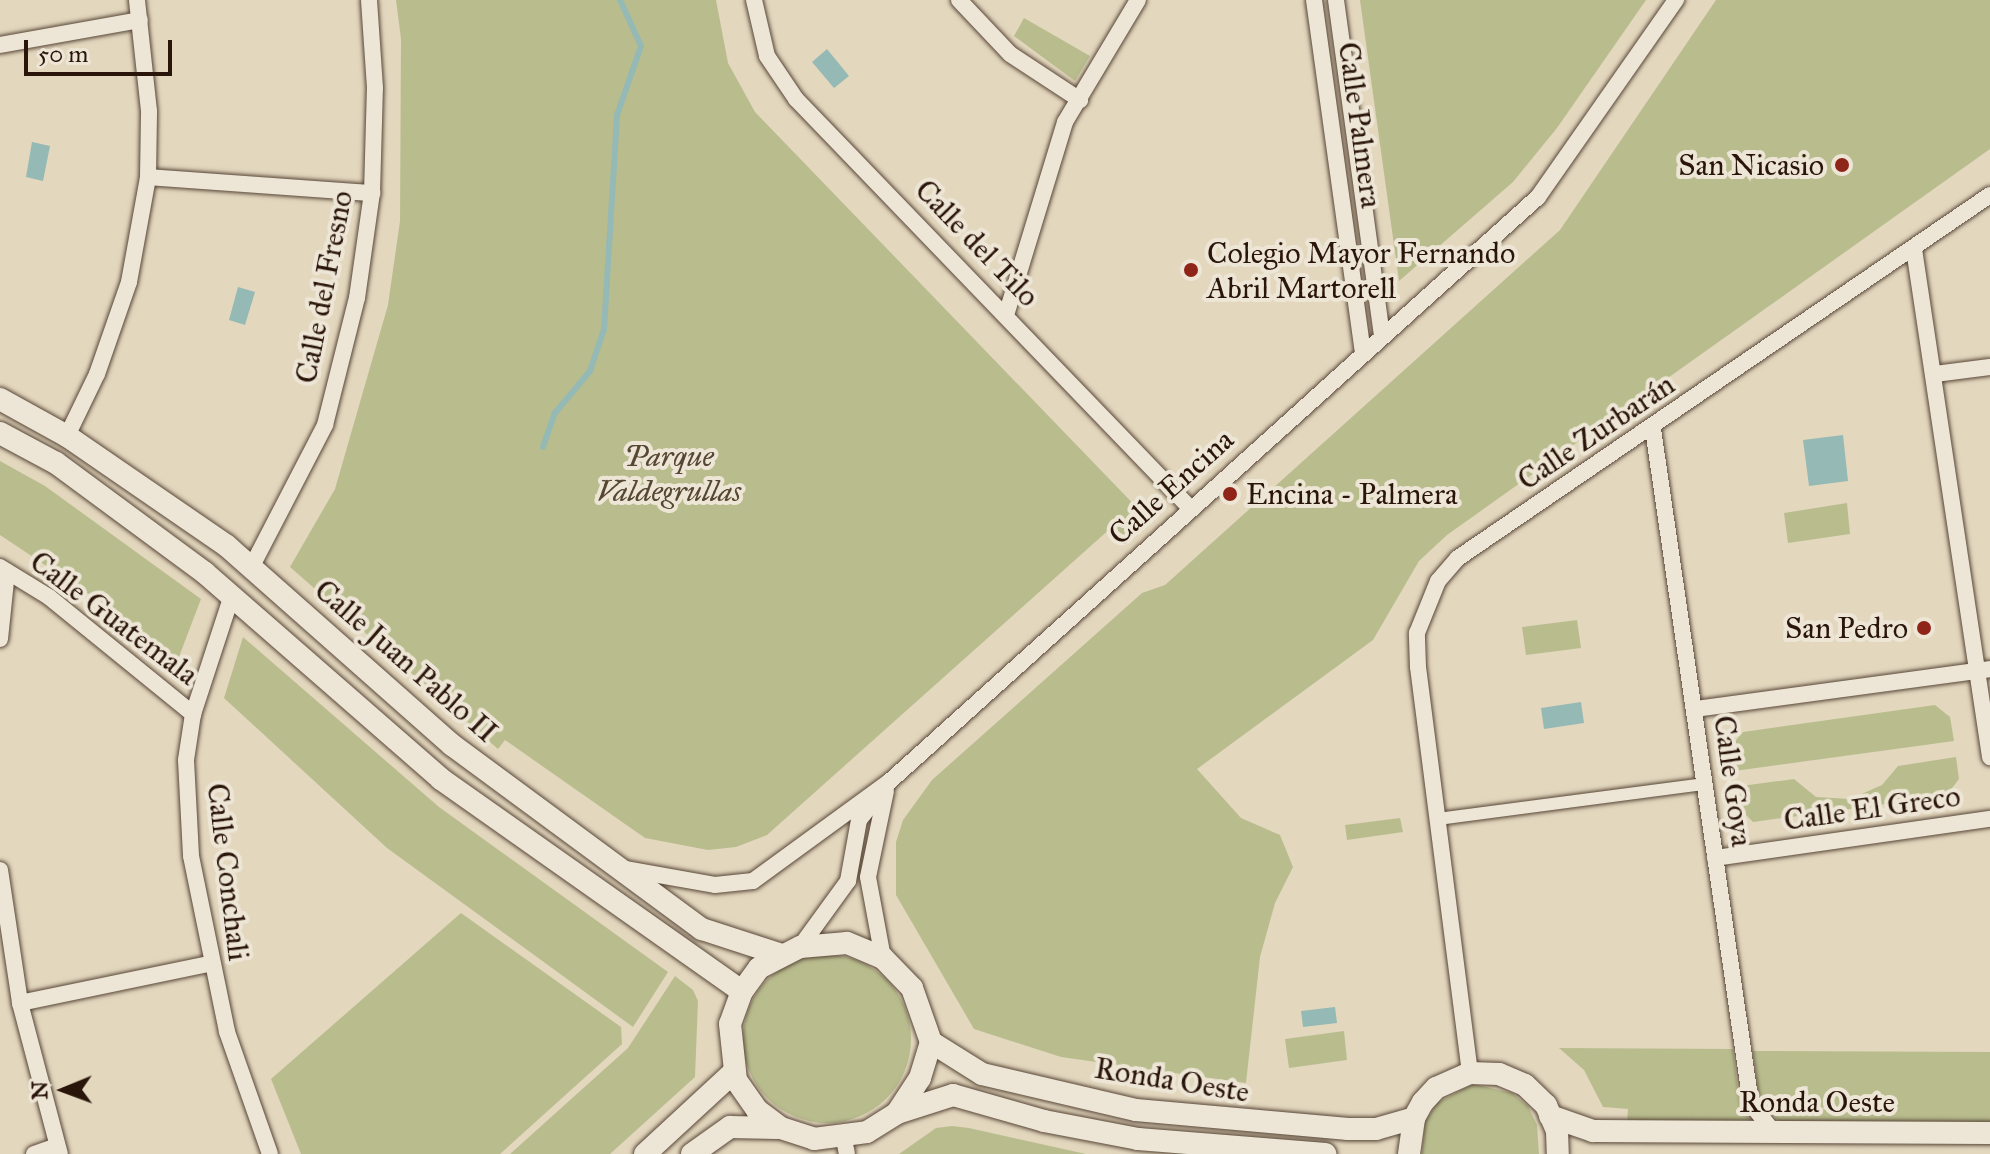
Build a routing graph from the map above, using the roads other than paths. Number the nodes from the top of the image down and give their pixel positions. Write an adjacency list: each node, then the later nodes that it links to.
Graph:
1 (137, 0): 9 (street)
2 (369, 0): 13 (street, Calle del Fresno)
3 (754, 0): 16 (street, Calle del Tilo)
4 (959, 0): 11 (street)
5 (1138, 0): 11 (street)
6 (1314, 0): 18 (street, Calle Palmera)
7 (1336, 0): 17 (street, Calle Palmera)
8 (1676, 0): 17 (street, Calle Encina)
9 (140, 20): 10 (street); 12 (street)
10 (0, 45)
11 (1080, 100): 16 (street)
12 (148, 177): 13 (street); 24 (street)
13 (372, 193): 26 (street, Calle del Fresno)
14 (1990, 195): 15 (street, Calle Zurbarán)
15 (1914, 249): 20 (street); 22 (street, Calle Zurbarán)
16 (1007, 312): 25 (street, Calle del Tilo)
17 (1382, 335): 18 (street, Calle Encina)
18 (1363, 352): 25 (street, Calle Encina)
19 (1990, 367): 20 (street)
20 (1935, 374): 30 (street)
21 (0, 399): 24 (main road, Calle Juan Pablo II)
22 (1653, 429): 31 (street, Calle Goya); 36 (street, Calle Zurbarán)
23 (0, 433): 28 (main road)
24 (67, 436): 26 (main road, Calle Juan Pablo II)
25 (1190, 508): 34 (street, Calle Encina)
26 (252, 566): 39 (main road, Calle Juan Pablo II)
27 (3, 569): 29 (street); 32 (street, Calle Guatemala)
28 (232, 595): 32 (street, Calle Conchali); 44 (main road)
29 (0, 639)
30 (1984, 670): 31 (street); 33 (street)
31 (1695, 709): 35 (street, Calle Goya)
32 (193, 714): 43 (street, Calle Conchali)
33 (1990, 757)
34 (889, 782): 39 (street, Calle Encina); 41 (street); 42 (street)
35 (1705, 784): 36 (street); 38 (street, Calle Goya)
36 (1438, 819): 48 (street, Calle Zurbarán)
37 (1990, 819): 38 (street, Calle El Greco)
38 (1715, 858): 53 (street, Calle Goya)
39 (623, 869): 41 (main road, Calle Juan Pablo II)
40 (0, 870): 45 (street)
41 (790, 950): 42 (main road); 44 (main road, Ronda Oeste)
42 (883, 958): 46 (main road)
43 (209, 964): 45 (street); 59 (street, Calle Conchali)
44 (742, 991): 47 (main road, Ronda Oeste)
45 (20, 1003): 56 (street)
46 (931, 1042): 49 (main road, Ronda Oeste); 51 (main road, Ronda Oeste)
47 (734, 1072): 52 (main road, Ronda Oeste); 60 (main road)
48 (1470, 1073): 50 (main road); 51 (main road)
49 (897, 1113): 55 (main road, Ronda Oeste); 57 (main road, Ronda Oeste)
50 (1550, 1116): 53 (main road, Ronda Oeste); 65 (main road)
51 (1414, 1118): 64 (main road)
52 (781, 1128): 55 (main road, Ronda Oeste); 61 (main road)
53 (1774, 1132): 54 (main road, Ronda Oeste)
54 (1990, 1133)
55 (846, 1147)
56 (59, 1150): 58 (street)
57 (1221, 1151): 62 (main road, Ronda Oeste)
58 (34, 1154)
59 (270, 1154)
60 (645, 1154)
61 (692, 1154)
62 (1288, 1154): 63 (main road, Ronda Oeste)
63 (1325, 1154)
64 (1409, 1154)
65 (1558, 1154)

